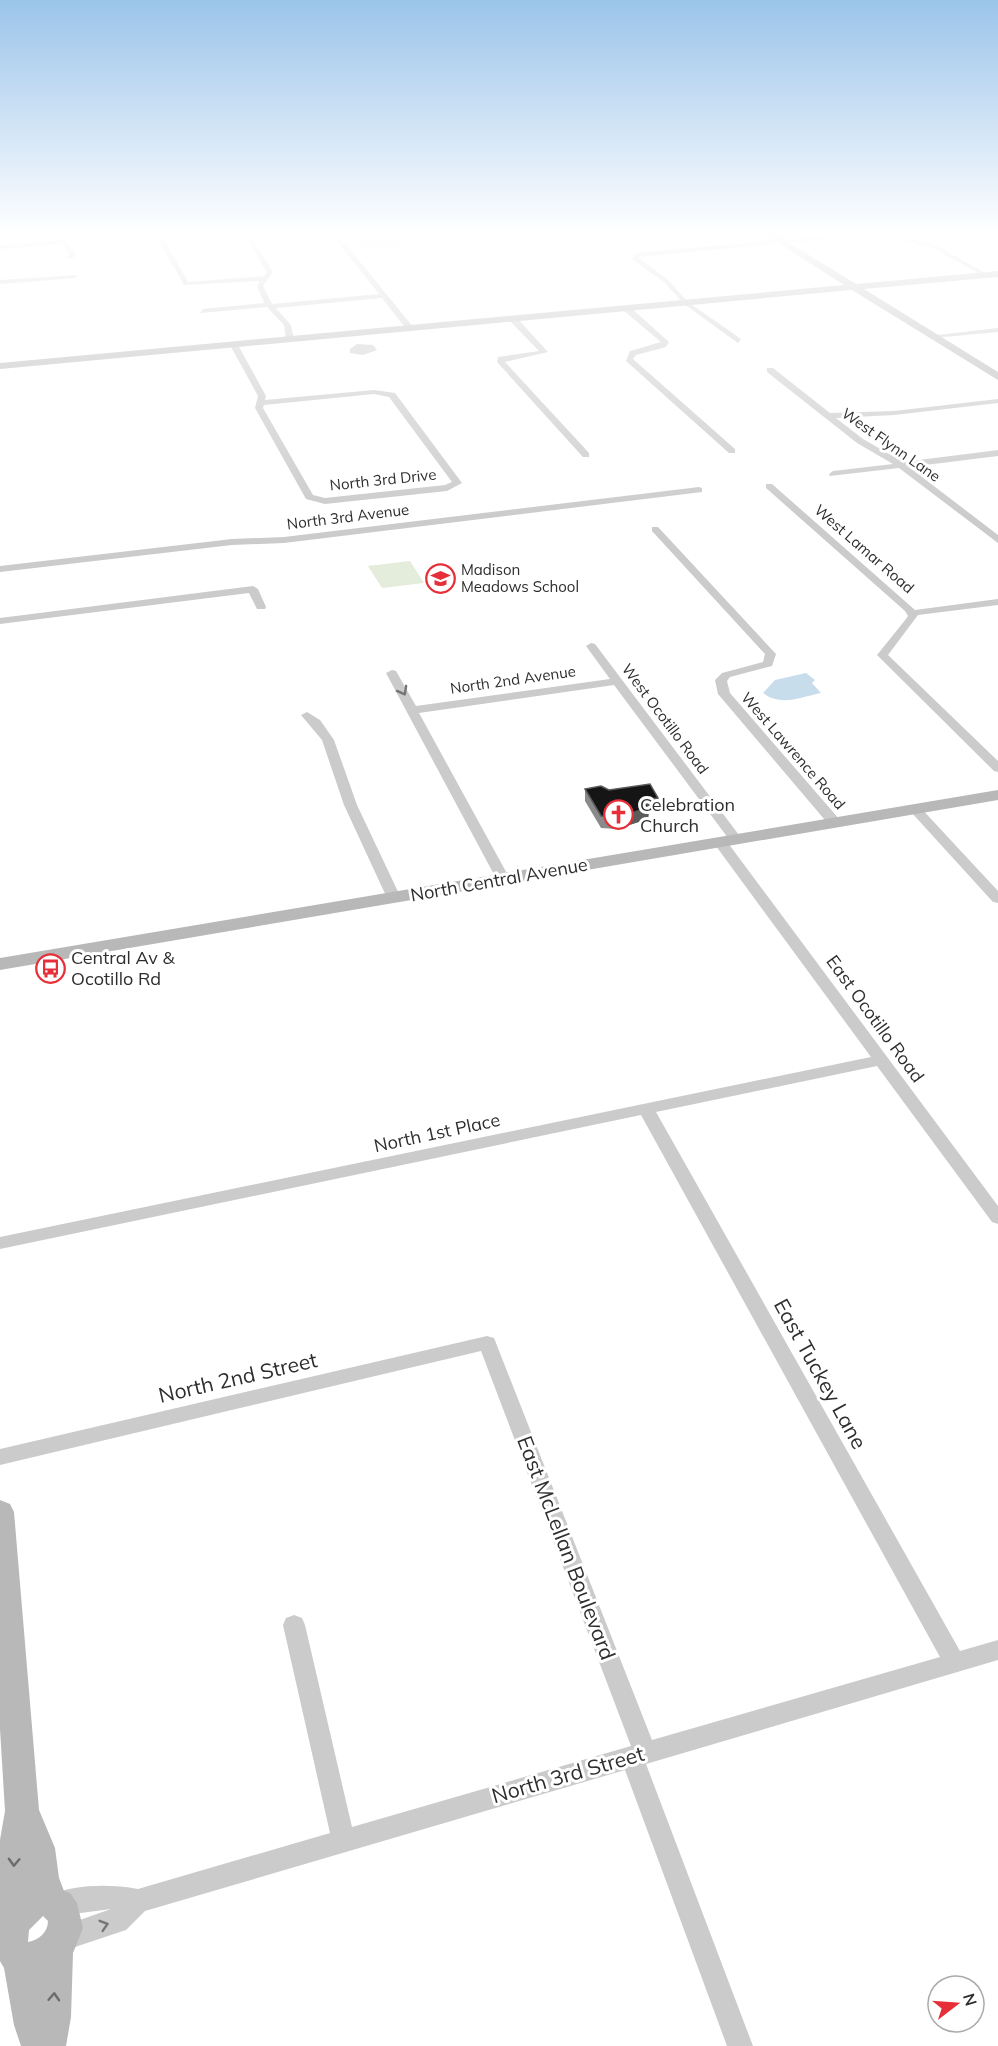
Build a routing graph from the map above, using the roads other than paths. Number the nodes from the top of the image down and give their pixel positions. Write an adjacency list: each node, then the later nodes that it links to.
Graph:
1 (279, 326): 11 (street)
2 (427, 326): 7 (main road)
3 (520, 326): 23 (street)
4 (647, 326): 21 (street)
5 (718, 326): 12 (street)
6 (917, 326): 10 (main road)
7 (410, 328): 9 (main road)
8 (998, 330): 10 (street)
9 (350, 334): 11 (main road); 14 (street)
10 (933, 336): 17 (main road)
11 (290, 339): 13 (main road)
12 (738, 341)
13 (234, 345): 15 (main road); 19 (street)
14 (360, 346)
15 (0, 366)
16 (770, 370): 20 (street, West Flynn Lane)
17 (998, 376)
18 (998, 401): 20 (street)
19 (262, 403): 19 (street, North 3rd Drive)
20 (827, 416): 24 (street, West Flynn Lane)
21 (732, 451)
22 (998, 453): 24 (street)
23 (585, 455)
24 (900, 465): 25 (street); 29 (street, West Flynn Lane)
25 (833, 474)
26 (769, 486): 33 (street, West Lamar Road)
27 (699, 490): 30 (street, North 3rd Avenue)
28 (655, 529): 43 (street, West Lawrence Road)
29 (998, 540)
30 (0, 569)
31 (998, 602): 33 (street)
32 (261, 607): 34 (street)
33 (912, 613): 40 (street, West Lamar Road)
34 (0, 621)
35 (591, 646): 37 (street, West Ocotillo Road)
36 (392, 673): 38 (street, one-way to 38)
37 (618, 681): 38 (street, North 2nd Avenue); 44 (street, West Ocotillo Road)
38 (413, 710): 45 (street)
39 (307, 715): 46 (street)
40 (998, 768)
41 (998, 795): 42 (main road, North Central Avenue)
42 (915, 809): 43 (main road, North Central Avenue); 47 (street)
43 (836, 823): 44 (main road, North Central Avenue)
44 (728, 841): 45 (main road, North Central Avenue); 49 (street, East Ocotillo Road)
45 (503, 879): 46 (main road, North Central Avenue)
46 (394, 898): 48 (main road, North Central Avenue)
47 (998, 899)
48 (0, 964)
49 (881, 1060): 50 (street, North 1st Place); 51 (street, East Ocotillo Road)
50 (646, 1109): 52 (street, North 1st Place); 58 (street, East Tuckey Lane)
51 (998, 1218)
52 (0, 1244)
53 (487, 1343): 54 (street, North 2nd Street); 59 (street, East McLellan Boulevard)
54 (0, 1457)
55 (0, 1512): 60 (main road)
56 (294, 1625): 61 (street)
57 (998, 1650): 58 (street, North 3rd Street)
58 (954, 1661): 59 (street, North 3rd Street)
59 (639, 1755): 61 (street, North 3rd Street); 68 (street, East McLellan Boulevard)
60 (22, 1811): 63 (main road); 64 (main road, one-way to 64)
61 (343, 1840): 62 (street, North 3rd Street)
62 (138, 1901): 63 (street, North 3rd Street); 65 (street, North 3rd Street, one-way to 62)
63 (54, 1902): 64 (main road); 65 (main road)
64 (9, 1936): 65 (main road); 66 (main road)
65 (59, 1943): 67 (main road, one-way to 65)
66 (39, 2046)
67 (48, 2046)
68 (740, 2046)

